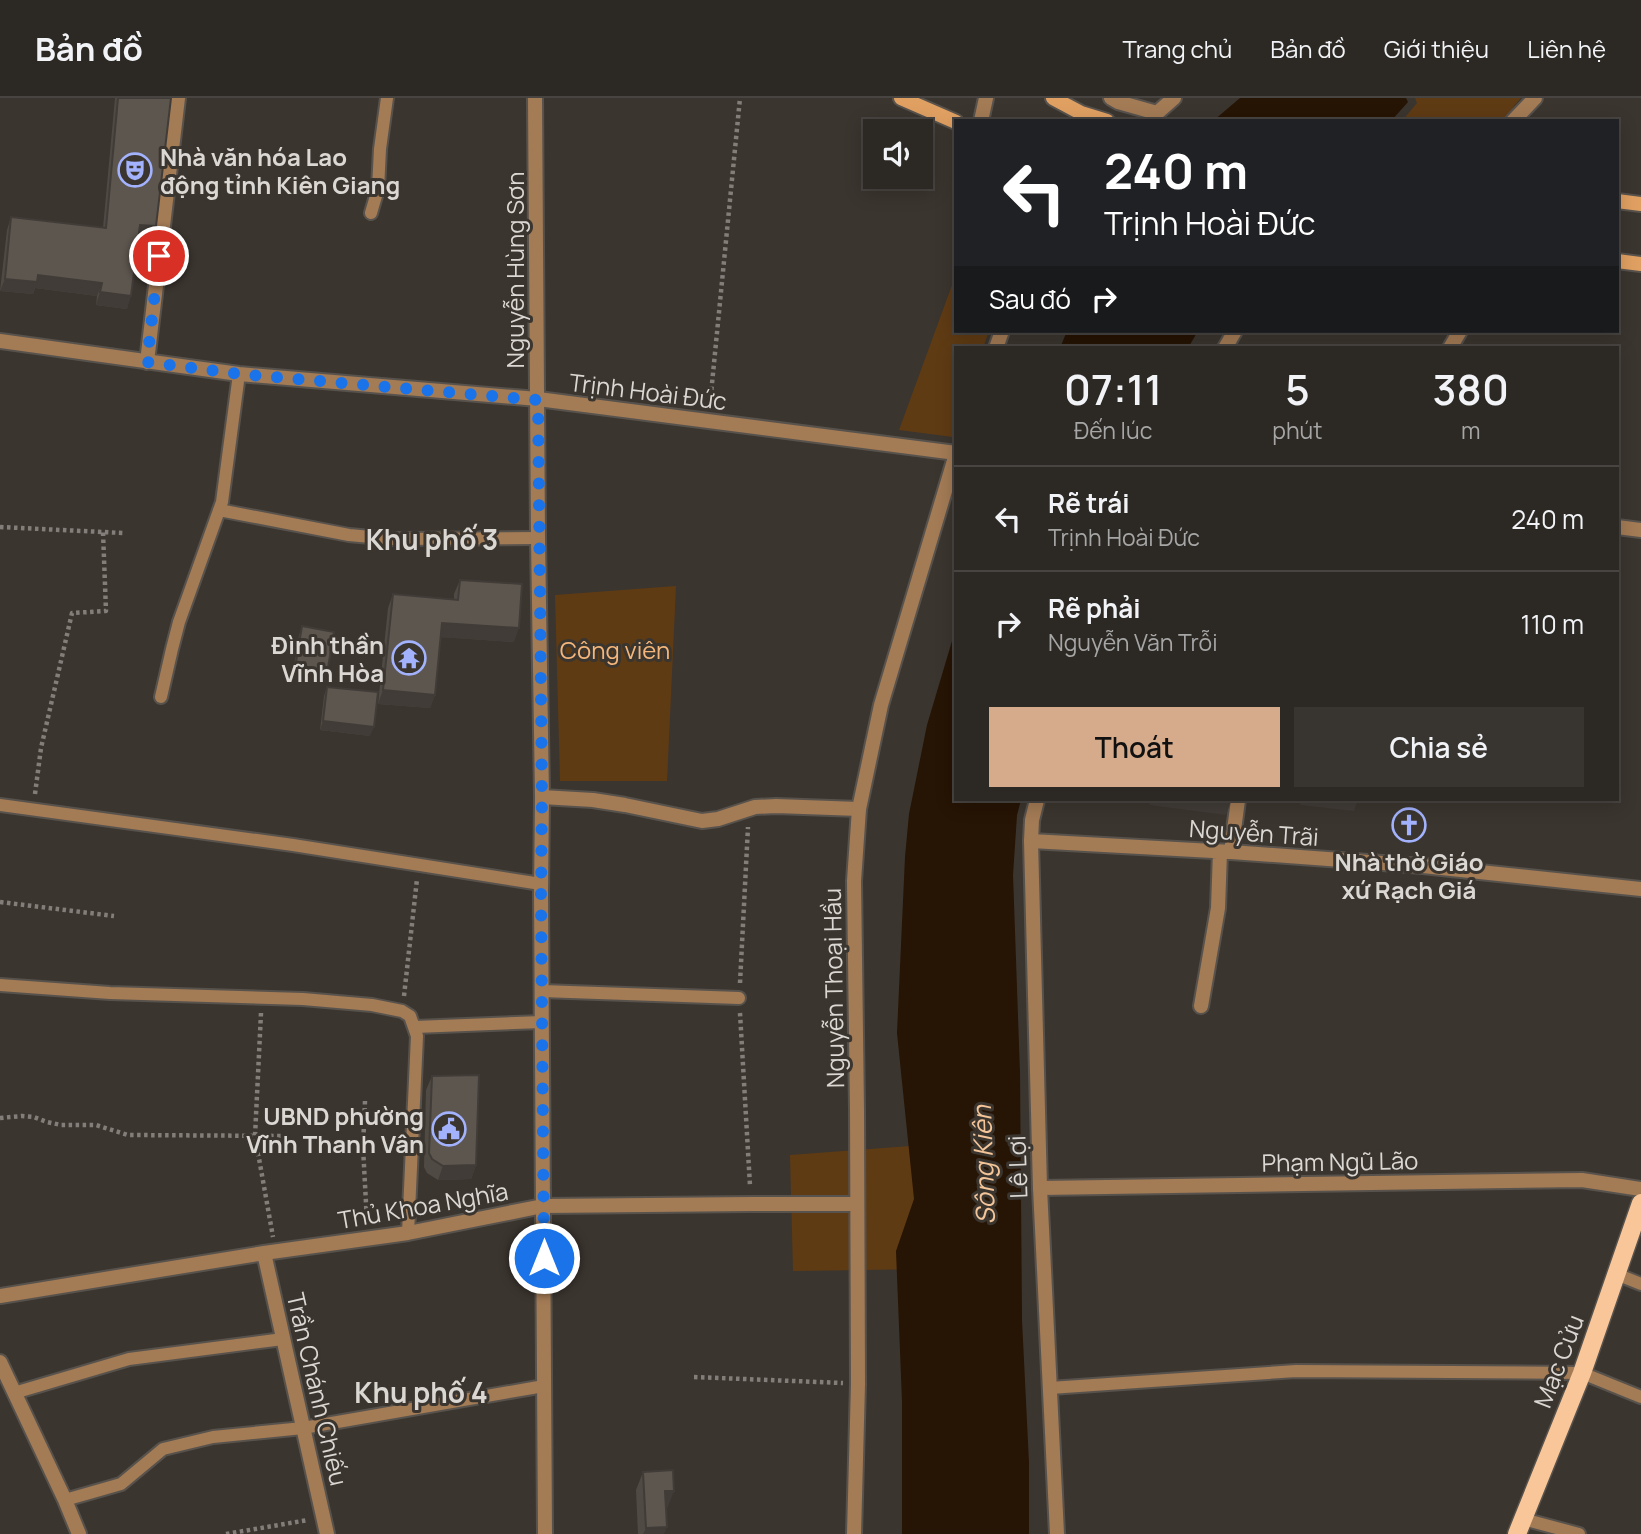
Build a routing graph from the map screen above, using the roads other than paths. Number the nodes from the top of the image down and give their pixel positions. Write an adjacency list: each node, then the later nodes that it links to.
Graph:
1 (178, 98): 20 (street)
2 (387, 98): 16 (lane)
3 (536, 98): 22 (street, Nguyễn Hùng Sơn)
4 (901, 98): 13 (main road)
5 (986, 98): 10 (street)
6 (1053, 98): 11 (main road)
7 (1111, 98): 8 (street)
8 (1174, 98)
9 (1535, 98): 12 (street)
10 (981, 119)
11 (1099, 119)
12 (1515, 119)
13 (954, 121)
14 (1619, 201): 15 (main road)
15 (1641, 204)
16 (371, 213)
17 (1619, 261): 18 (main road)
18 (1641, 264)
19 (0, 341): 20 (street, Trịnh Hoài Đức)
20 (147, 362): 21 (street, Trịnh Hoài Đức)
21 (239, 374): 22 (street, Trịnh Hoài Đức); 25 (lane)
22 (538, 400): 23 (street, Trịnh Hoài Đức); 28 (street, Nguyễn Hùng Sơn)
23 (954, 454)
24 (954, 461): 34 (street, Nguyễn Thoại Hầu)
25 (219, 510): 28 (lane); 29 (lane)
26 (1619, 527): 27 (street)
27 (1641, 530)
28 (538, 538): 30 (street, Nguyễn Hùng Sơn)
29 (161, 697)
30 (542, 797): 34 (street); 37 (street, Nguyễn Hùng Sơn)
31 (1037, 801): 35 (street, Lê Lợi)
32 (1238, 801): 36 (street)
33 (0, 805): 37 (lane)
34 (859, 809): 48 (street, Nguyễn Thoại Hầu)
35 (1031, 841): 36 (street, Nguyễn Trãi); 45 (street, Lê Lợi)
36 (1226, 852): 38 (street, Nguyễn Trãi); 42 (street)
37 (541, 884): 40 (street, Nguyễn Hùng Sơn)
38 (1641, 889)
39 (0, 985): 44 (lane)
40 (542, 991): 41 (lane); 43 (street, Nguyễn Hùng Sơn)
41 (739, 998)
42 (1201, 1006)
43 (542, 1022): 44 (lane); 49 (street, Nguyễn Hùng Sơn)
44 (415, 1027): 50 (lane)
45 (1040, 1188): 46 (street, Phạm Ngũ Lão); 59 (street, Lê Lợi)
46 (1641, 1189)
47 (1641, 1203): 52 (main road, Mạc Cửu)
48 (857, 1204): 49 (street, Thủ Khoa Nghĩa); 68 (street, Nguyễn Thoại Hầu)
49 (543, 1206): 50 (street, Thủ Khoa Nghĩa); 58 (street, Nguyễn Hùng Sơn)
50 (408, 1233): 51 (street, Thủ Khoa Nghĩa)
51 (270, 1252): 54 (street, Thủ Khoa Nghĩa); 55 (street, Trần Chánh Chiếu)
52 (1616, 1274): 53 (lane); 57 (main road, Mạc Cửu)
53 (1641, 1284)
54 (0, 1296)
55 (283, 1339): 60 (lane); 62 (street, Trần Chánh Chiếu)
56 (0, 1362): 60 (street)
57 (1581, 1373): 59 (lane); 61 (lane); 64 (main road, Mạc Cửu)
58 (544, 1386): 62 (lane); 67 (street, Nguyễn Hùng Sơn)
59 (1050, 1388): 69 (street, Lê Lợi)
60 (14, 1393): 63 (street)
61 (1641, 1396)
62 (303, 1427): 63 (lane); 66 (street, Trần Chánh Chiếu)
63 (65, 1500): 65 (street)
64 (1520, 1526): 70 (lane)
65 (79, 1534)
66 (327, 1534)
67 (545, 1534)
68 (854, 1534)
69 (1057, 1534)
70 (1579, 1534)

